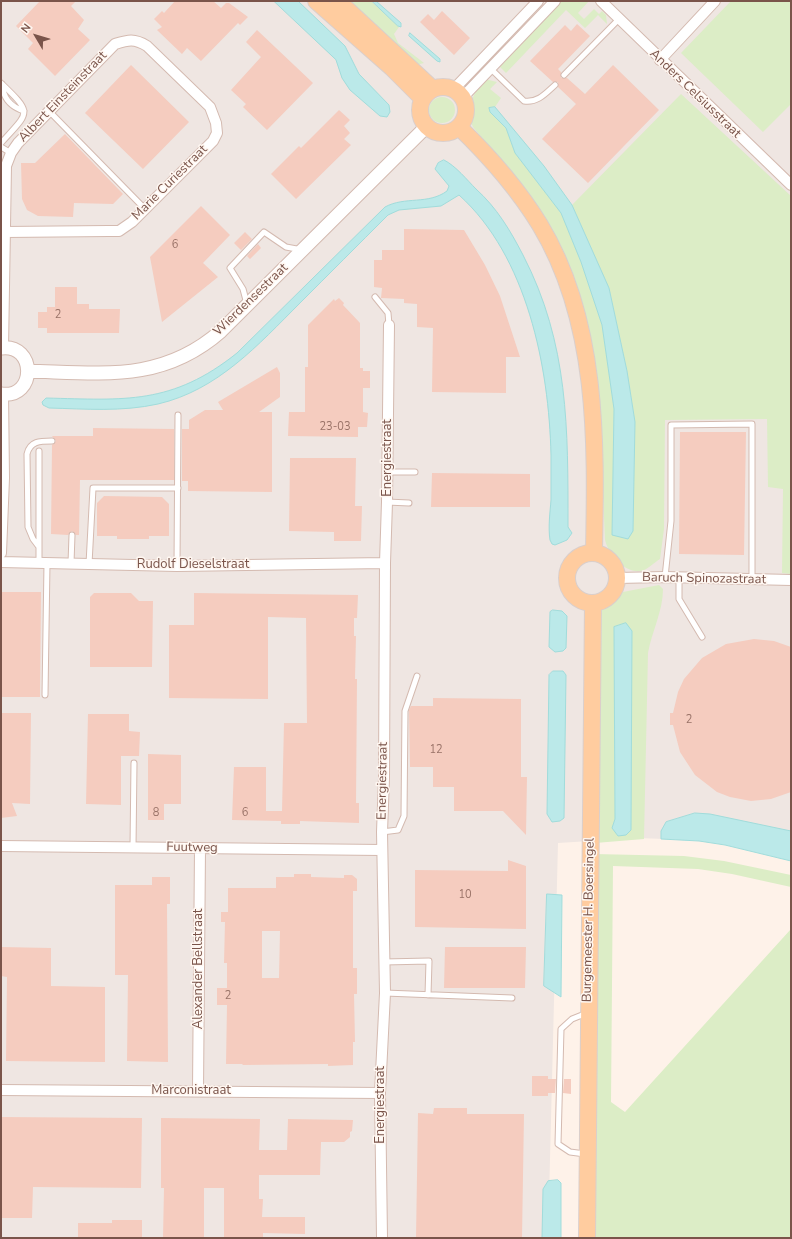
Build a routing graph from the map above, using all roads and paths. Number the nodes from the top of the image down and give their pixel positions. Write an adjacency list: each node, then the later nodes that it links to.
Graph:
1 (316, 1): 15 (main road)
2 (338, 1): 15 (main road)
3 (538, 1): 14 (street)
4 (556, 1): 10 (street)
5 (601, 1): 7 (street, Anders Celsiusstraat)
6 (715, 1): 9 (street)
7 (619, 19): 9 (street, Anders Celsiusstraat); 11 (lane)
8 (147, 46): 17 (street, Albert Einsteinstraat); 24 (street, Marie Curiestraat)
9 (660, 60): 23 (street, Anders Celsiusstraat)
10 (490, 68): 13 (lane); 14 (street)
11 (564, 75)
12 (2, 83): 16 (lane); 16 (lane)
13 (555, 85)
14 (459, 93): 15 (main road); 19 (main road)
15 (427, 94): 18 (main road)
16 (24, 111): 20 (lane)
17 (49, 111): 22 (street, Albert Einsteinstraat); 24 (lane)
18 (426, 126): 19 (main road); 26 (street, Wierdensestraat)
19 (459, 127): 45 (main road)
20 (1, 143)
21 (1, 146): 22 (lane)
22 (10, 153): 25 (street, Albert Einsteinstraat)
23 (791, 186)
24 (145, 209): 25 (street, Marie Curiestraat)
25 (3, 232): 27 (street, Albert Einsteinstraat)
26 (303, 250): 29 (street, Wierdensestraat); 29 (lane)
27 (3, 286): 31 (street, Albert Einsteinstraat)
28 (375, 297): 30 (lane)
29 (247, 305): 32 (street, Wierdensestraat)
30 (389, 325): 37 (street, Energiestraat)
31 (2, 348): 32 (street)
32 (28, 371): 33 (street)
33 (2, 394): 44 (street)
34 (178, 416): 39 (lane)
35 (52, 440): 43 (lane)
36 (39, 451): 43 (lane)
37 (388, 472): 38 (lane); 40 (street, Energiestraat)
38 (415, 472)
39 (178, 488): 50 (lane); 51 (lane)
40 (387, 502): 41 (lane); 49 (street, Energiestraat)
41 (408, 503)
42 (72, 535): 48 (lane)
43 (40, 547): 47 (lane)
44 (1, 553)
45 (594, 553): 53 (main road); 57 (main road)
46 (1, 562): 47 (street, Rudolf Dieselstraat)
47 (43, 563): 48 (street, Rudolf Dieselstraat); 60 (lane)
48 (71, 563): 50 (street, Rudolf Dieselstraat)
49 (385, 563): 51 (street, Rudolf Dieselstraat); 62 (street, Energiestraat)
50 (89, 564): 51 (street, Rudolf Dieselstraat)
51 (177, 566)
52 (665, 577): 53 (street, Baruch Spinozastraat); 54 (street, Baruch Spinozastraat); 55 (lane)
53 (617, 578): 57 (main road)
54 (679, 578): 55 (street, Baruch Spinozastraat); 58 (lane)
55 (752, 580): 56 (street, Baruch Spinozastraat)
56 (791, 580)
57 (593, 603): 71 (main road, Burgemeester H. Boersingel)
58 (702, 637)
59 (417, 676): 62 (lane)
60 (45, 695)
61 (134, 763): 64 (lane)
62 (382, 832): 66 (street, Energiestraat)
63 (1, 846): 64 (street, Fuutweg)
64 (133, 847): 65 (street, Fuutweg)
65 (200, 848): 66 (street, Fuutweg); 73 (street, Alexander Bellstraat)
66 (382, 850): 67 (street, Energiestraat)
67 (384, 962): 68 (street, Energiestraat); 69 (lane)
68 (384, 993): 69 (lane); 74 (street, Energiestraat)
69 (428, 994): 70 (lane)
70 (512, 998)
71 (588, 1012): 75 (main road, Burgemeester H. Boersingel); 75 (lane)
72 (1, 1090): 73 (street, Marconistraat)
73 (198, 1090): 74 (street, Marconistraat)
74 (380, 1093): 76 (street, Energiestraat)
75 (587, 1154): 77 (main road, Burgemeester H. Boersingel)
76 (382, 1238)
77 (587, 1238)

